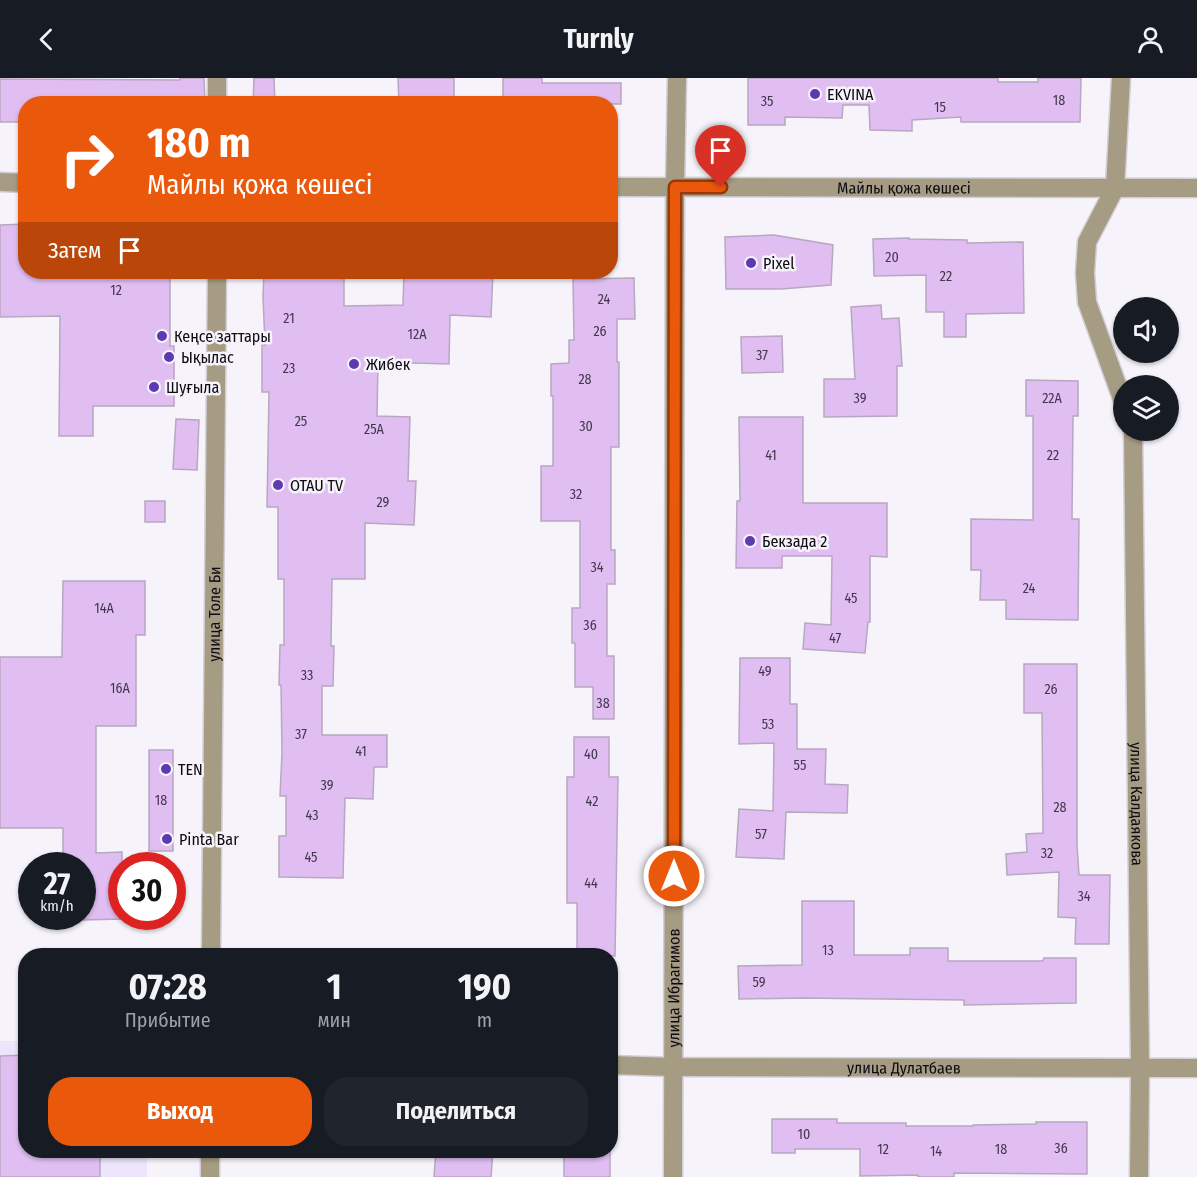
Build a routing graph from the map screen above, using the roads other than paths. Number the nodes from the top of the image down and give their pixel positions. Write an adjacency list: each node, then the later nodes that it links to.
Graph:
1 (217, 78): 4 (street)
2 (677, 78): 7 (street, улица Ибрагимов)
3 (1121, 78): 9 (street)
4 (217, 96)
5 (0, 182): 6 (street)
6 (18, 183)
7 (675, 187): 8 (street, Майлы қожа көшесі); 9 (street, Майлы қожа көшесі); 16 (street, улица Ибрагимов)
8 (618, 188)
9 (1115, 188): 10 (street, Майлы қожа көшесі); 12 (street)
10 (1197, 188)
11 (217, 279): 14 (street, улица Толе Би)
12 (1113, 375)
13 (1133, 441): 17 (street, улица Калдаякова)
14 (211, 948)
15 (618, 1065): 16 (street, улица Дулатбаев)
16 (673, 1067): 17 (street, улица Дулатбаев); 21 (street, улица Ибрагимов)
17 (1140, 1068): 18 (street, улица Дулатбаев); 22 (street, улица Калдаякова)
18 (1197, 1068)
19 (210, 1158): 20 (street)
20 (210, 1177)
21 (673, 1177)
22 (1138, 1177)

